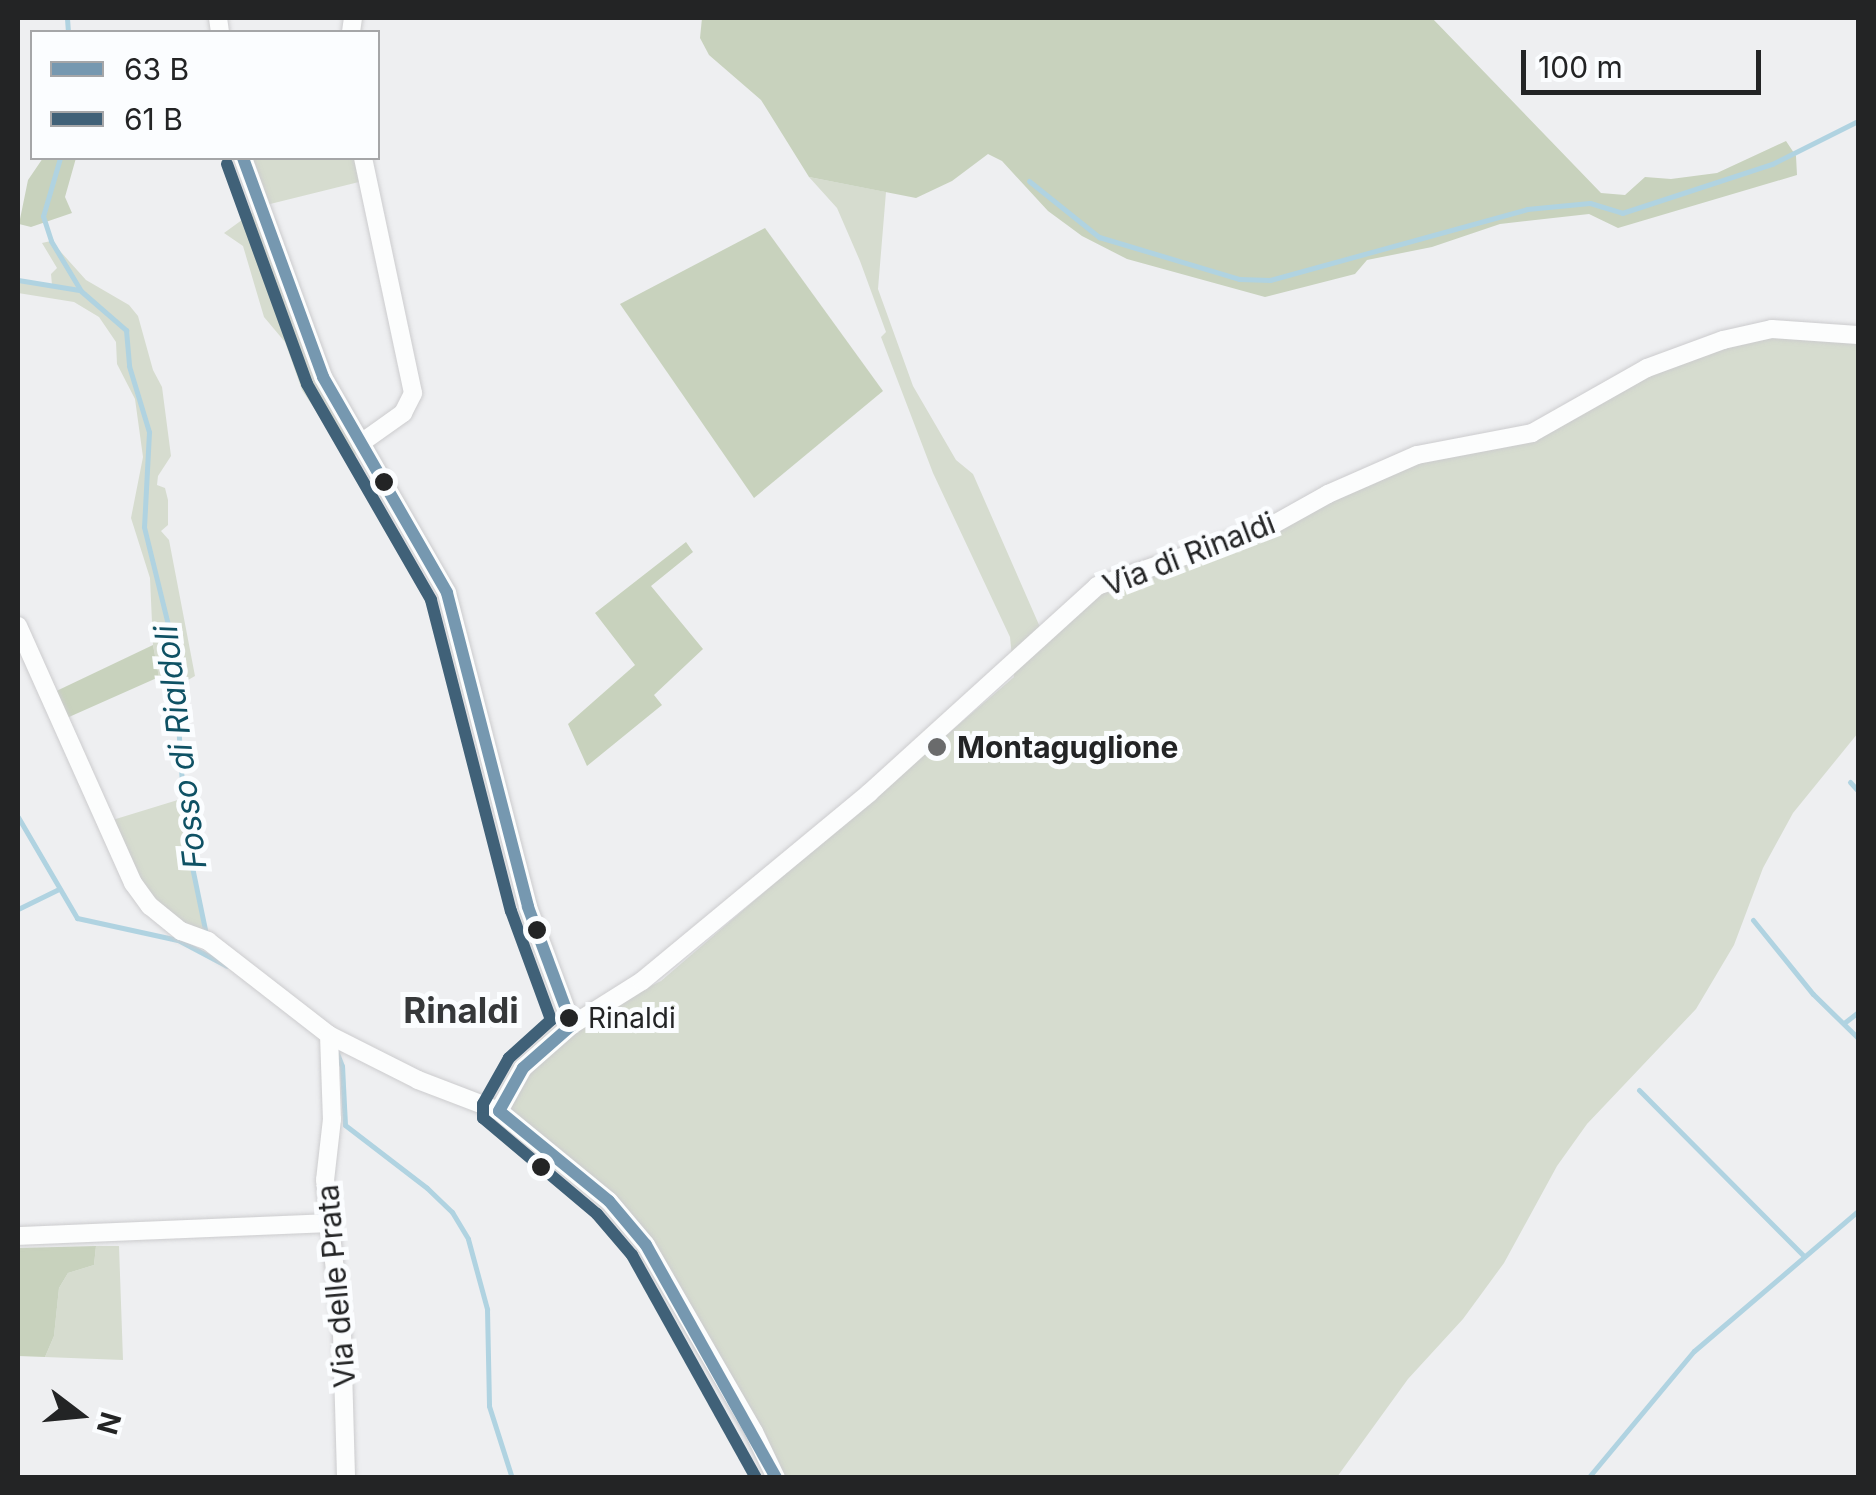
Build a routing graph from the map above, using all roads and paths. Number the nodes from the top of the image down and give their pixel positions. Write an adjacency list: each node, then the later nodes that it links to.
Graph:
1 (244, 160): 4 (street)
2 (364, 160): 4 (street)
3 (1858, 335): 6 (street, Via di Rinaldi)
4 (360, 443): 6 (street)
5 (18, 626): 7 (street)
6 (572, 1024): 8 (street, Via di Rinaldi)
7 (329, 1034): 8 (street); 9 (street, Via delle Prata)
8 (499, 1111): 12 (street)
9 (328, 1223): 10 (street); 11 (street, Via delle Prata)
10 (18, 1236)
11 (346, 1478)
12 (776, 1478)

